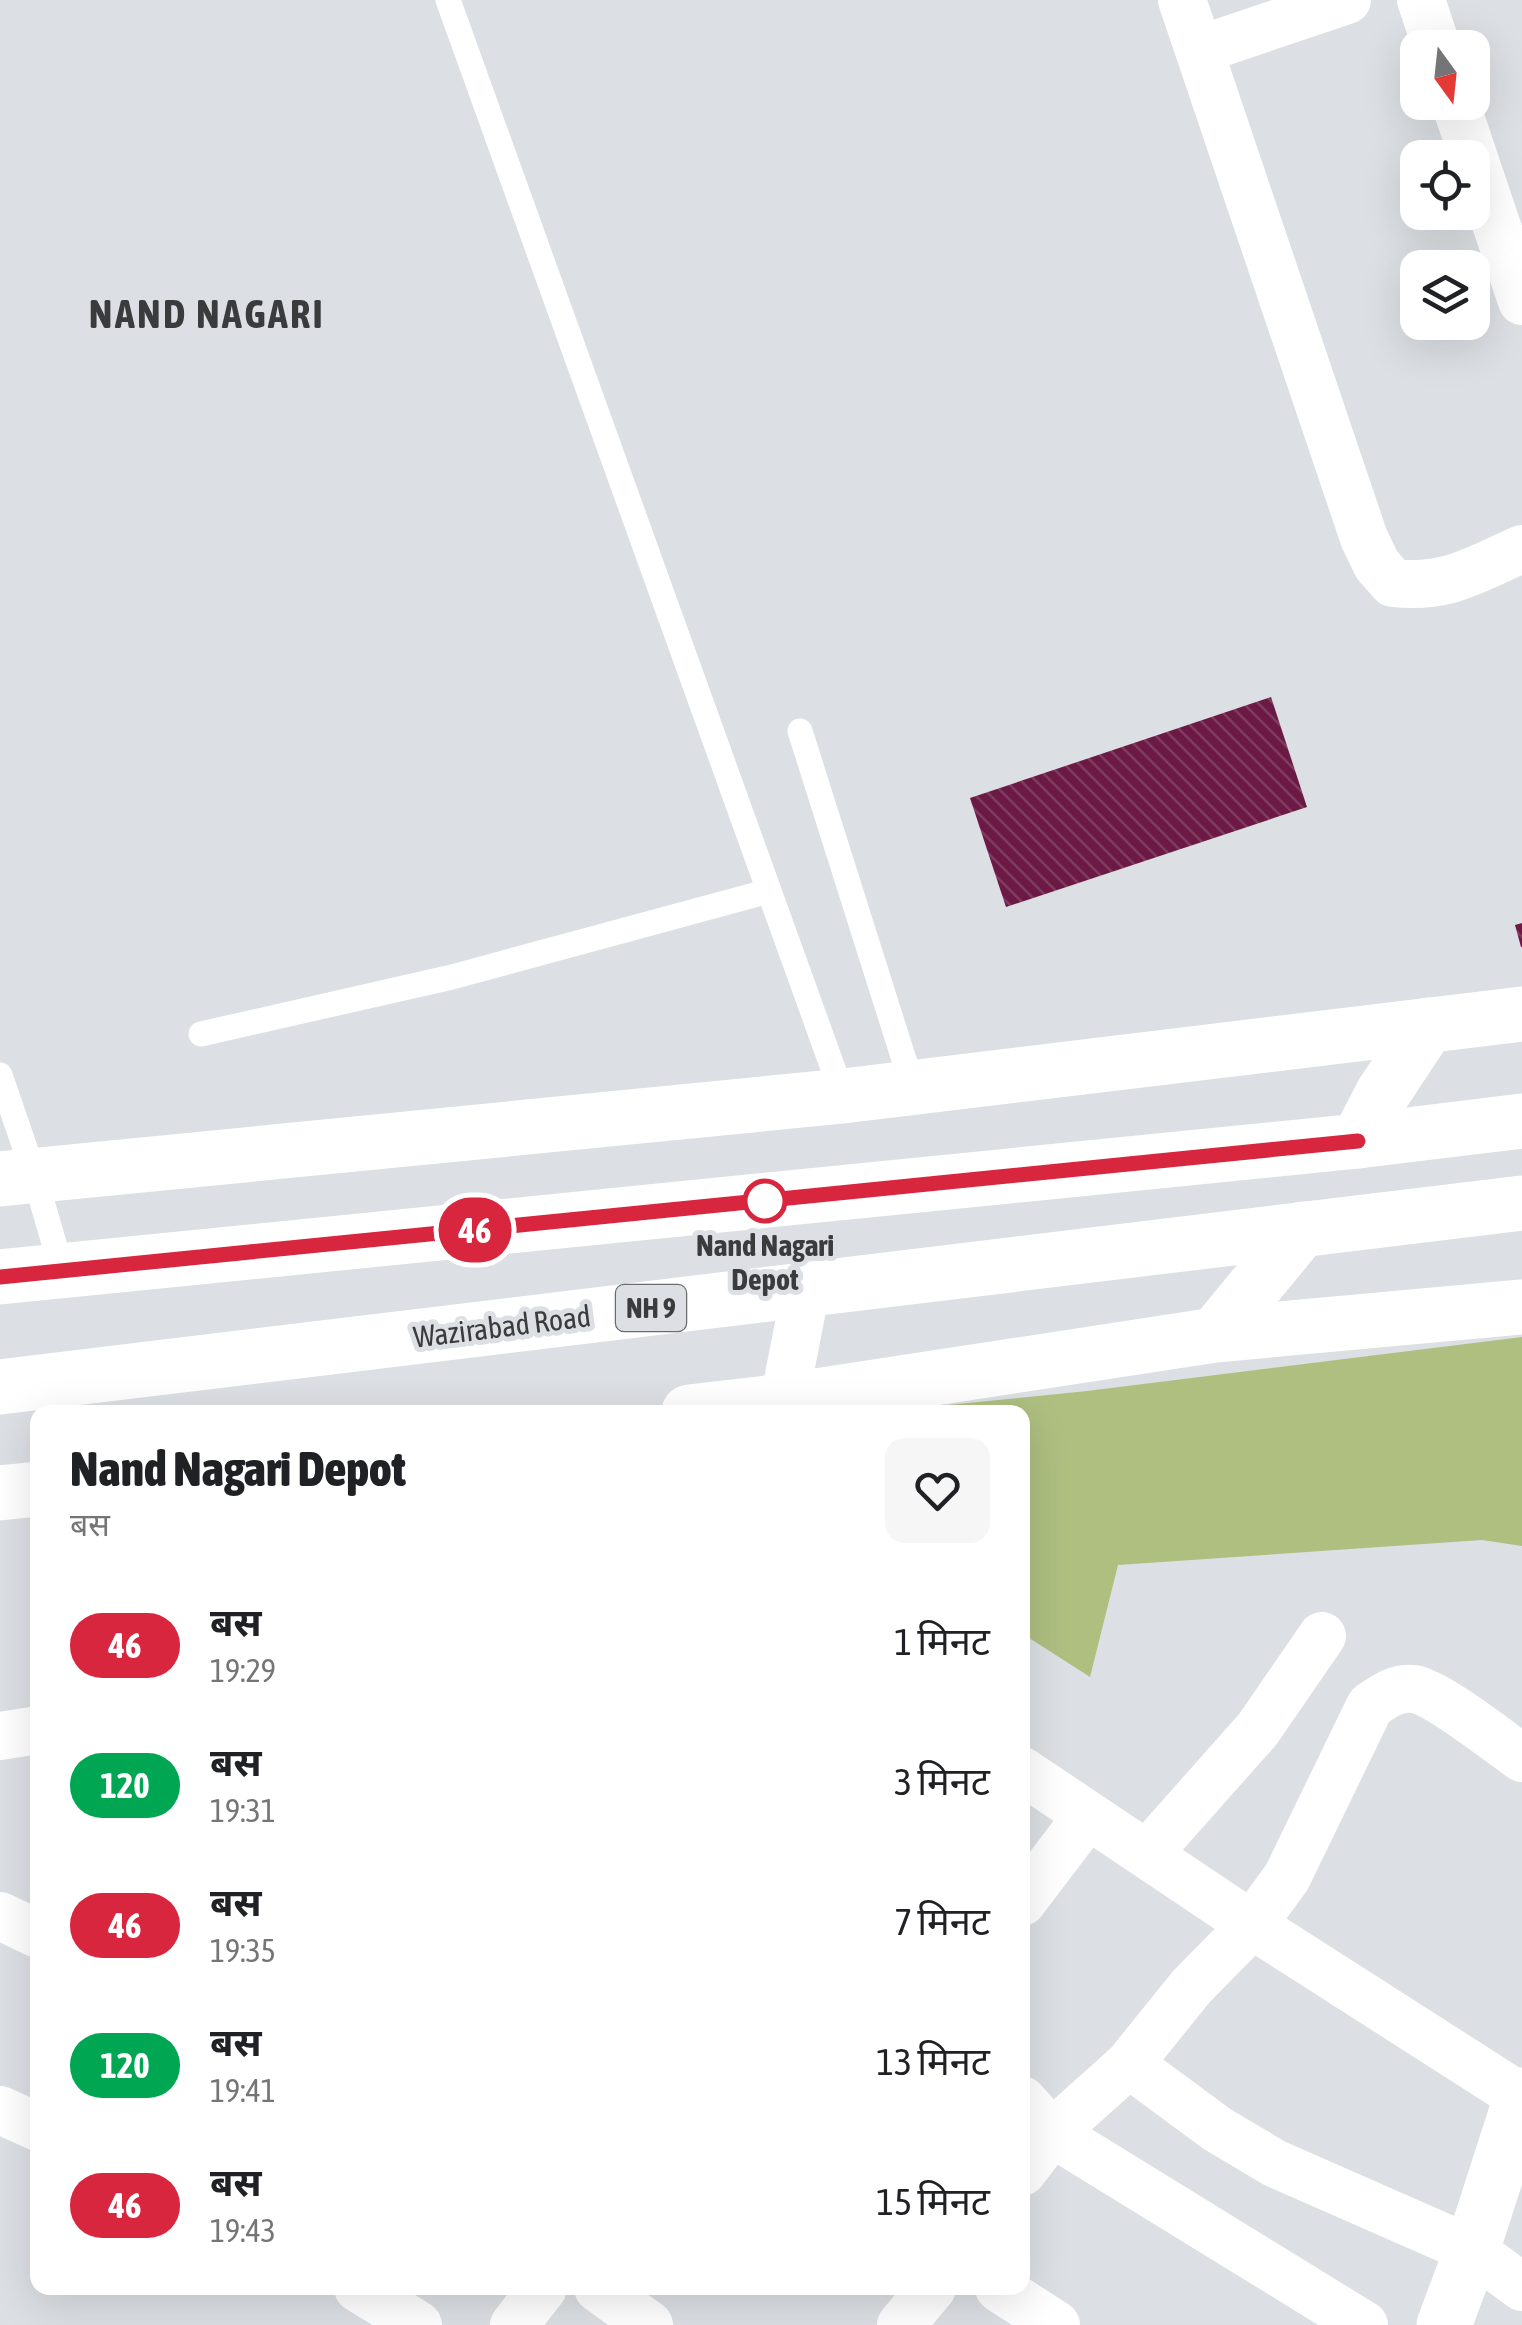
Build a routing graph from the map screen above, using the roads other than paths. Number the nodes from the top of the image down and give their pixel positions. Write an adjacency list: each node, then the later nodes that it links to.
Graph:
1 (448, 0): 11 (lane)
2 (1182, 0): 6 (street)
3 (1348, 0): 6 (street)
4 (1421, 0): 5 (street)
5 (1431, 30)
6 (1199, 50): 9 (street)
7 (1462, 120): 8 (street)
8 (1522, 301)
9 (1522, 549)
10 (800, 731): 16 (lane)
11 (769, 891): 14 (lane); 17 (lane)
12 (1522, 1014): 13 (main road)
13 (1428, 1025): 16 (main road); 19 (main road)
14 (200, 1034)
15 (0, 1076): 20 (lane)
16 (914, 1088): 17 (main road)
17 (843, 1096): 20 (main road)
18 (1522, 1122): 19 (main road)
19 (1358, 1141): 23 (main road)
20 (17, 1176): 23 (lane)
21 (1522, 1202): 22 (main road, NH 9)
22 (1302, 1229): 25 (main road, Wazirabad Road / NH 9); 27 (main road)
23 (62, 1271): 24 (main road)
24 (0, 1277)
25 (806, 1289): 28 (main road, Wazirabad Road / NH 9); 29 (street)
26 (1522, 1307): 27 (main road)
27 (1214, 1335): 30 (main road)
28 (0, 1387)
29 (785, 1405)
30 (797, 1405)
31 (30, 1490): 32 (main road)
32 (0, 1493)
33 (1322, 1636): 39 (street)
34 (30, 1731): 35 (street)
35 (0, 1736)
36 (1522, 1758): 42 (street)
37 (1030, 1777): 38 (street)
38 (1088, 1815): 39 (street); 40 (street)
39 (1147, 1854): 42 (street)
40 (1030, 1891)
41 (0, 1916): 43 (street)
42 (1252, 1925): 44 (street); 45 (street)
43 (30, 1930)
44 (1129, 2064): 47 (street); 50 (street)
45 (1522, 2096): 50 (main road)
46 (0, 2110): 48 (street)
47 (1037, 2116): 49 (street); 62 (street)
48 (30, 2124)
49 (1030, 2142)
50 (1472, 2250): 51 (street); 63 (main road)
51 (1522, 2287)
52 (538, 2295): 58 (street)
53 (607, 2295): 59 (street)
54 (926, 2295): 60 (street)
55 (1009, 2295): 61 (street)
56 (364, 2304): 57 (street)
57 (418, 2325)
58 (514, 2325)
59 (648, 2325)
60 (902, 2325)
61 (1056, 2325)
62 (1364, 2325)
63 (1444, 2325)

